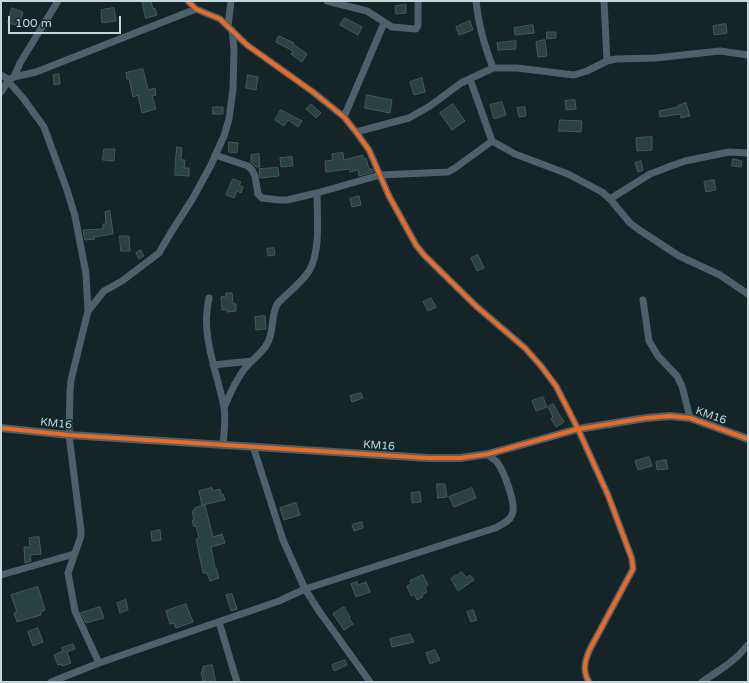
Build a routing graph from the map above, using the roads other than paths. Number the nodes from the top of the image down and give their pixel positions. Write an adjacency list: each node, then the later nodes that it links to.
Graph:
1 (58, 1): 17 (street)
2 (188, 1): 8 (street)
3 (230, 1): 10 (street)
4 (327, 1): 9 (street)
5 (418, 1): 9 (street)
6 (476, 1): 15 (street)
7 (604, 1): 14 (street)
8 (196, 8): 10 (street); 17 (street)
9 (384, 23): 20 (street)
10 (230, 28): 11 (street); 12 (street)
11 (247, 46): 12 (street); 20 (street)
12 (234, 49): 24 (street)
13 (748, 55): 14 (street)
14 (607, 61): 15 (street)
15 (493, 68): 18 (street)
16 (1, 75): 17 (street)
17 (11, 79): 19 (street); 31 (street)
18 (470, 79): 21 (street); 22 (street)
19 (1, 92)
20 (344, 117): 21 (street)
21 (356, 132): 25 (street)
22 (492, 141): 25 (street); 27 (street)
23 (748, 153): 27 (street)
24 (215, 155): 26 (street); 31 (street)
25 (380, 175): 26 (street); 37 (street)
26 (317, 194): 32 (street)
27 (610, 199): 28 (street)
28 (748, 294)
29 (210, 298): 33 (street)
30 (643, 300): 35 (street)
31 (88, 311): 38 (street)
32 (252, 361): 33 (street); 34 (street)
33 (213, 365): 34 (street)
34 (224, 408): 40 (street)
35 (690, 418): 37 (street, KM16); 39 (street, KM16)
36 (1, 428): 38 (street, KM16)
37 (578, 429): 42 (street, KM16); 52 (street)
38 (69, 435): 40 (street, KM16); 43 (street)
39 (748, 439)
40 (223, 444): 41 (street, KM16)
41 (253, 446): 42 (street, KM16); 45 (street)
42 (488, 454): 45 (street)
43 (74, 554): 44 (street); 48 (street)
44 (1, 575)
45 (305, 589): 46 (street); 51 (street)
46 (219, 622): 48 (street); 50 (street)
47 (748, 645): 53 (street)
48 (99, 663): 49 (street)
49 (55, 681)
50 (237, 682)
51 (370, 682)
52 (589, 682)
53 (702, 682)

